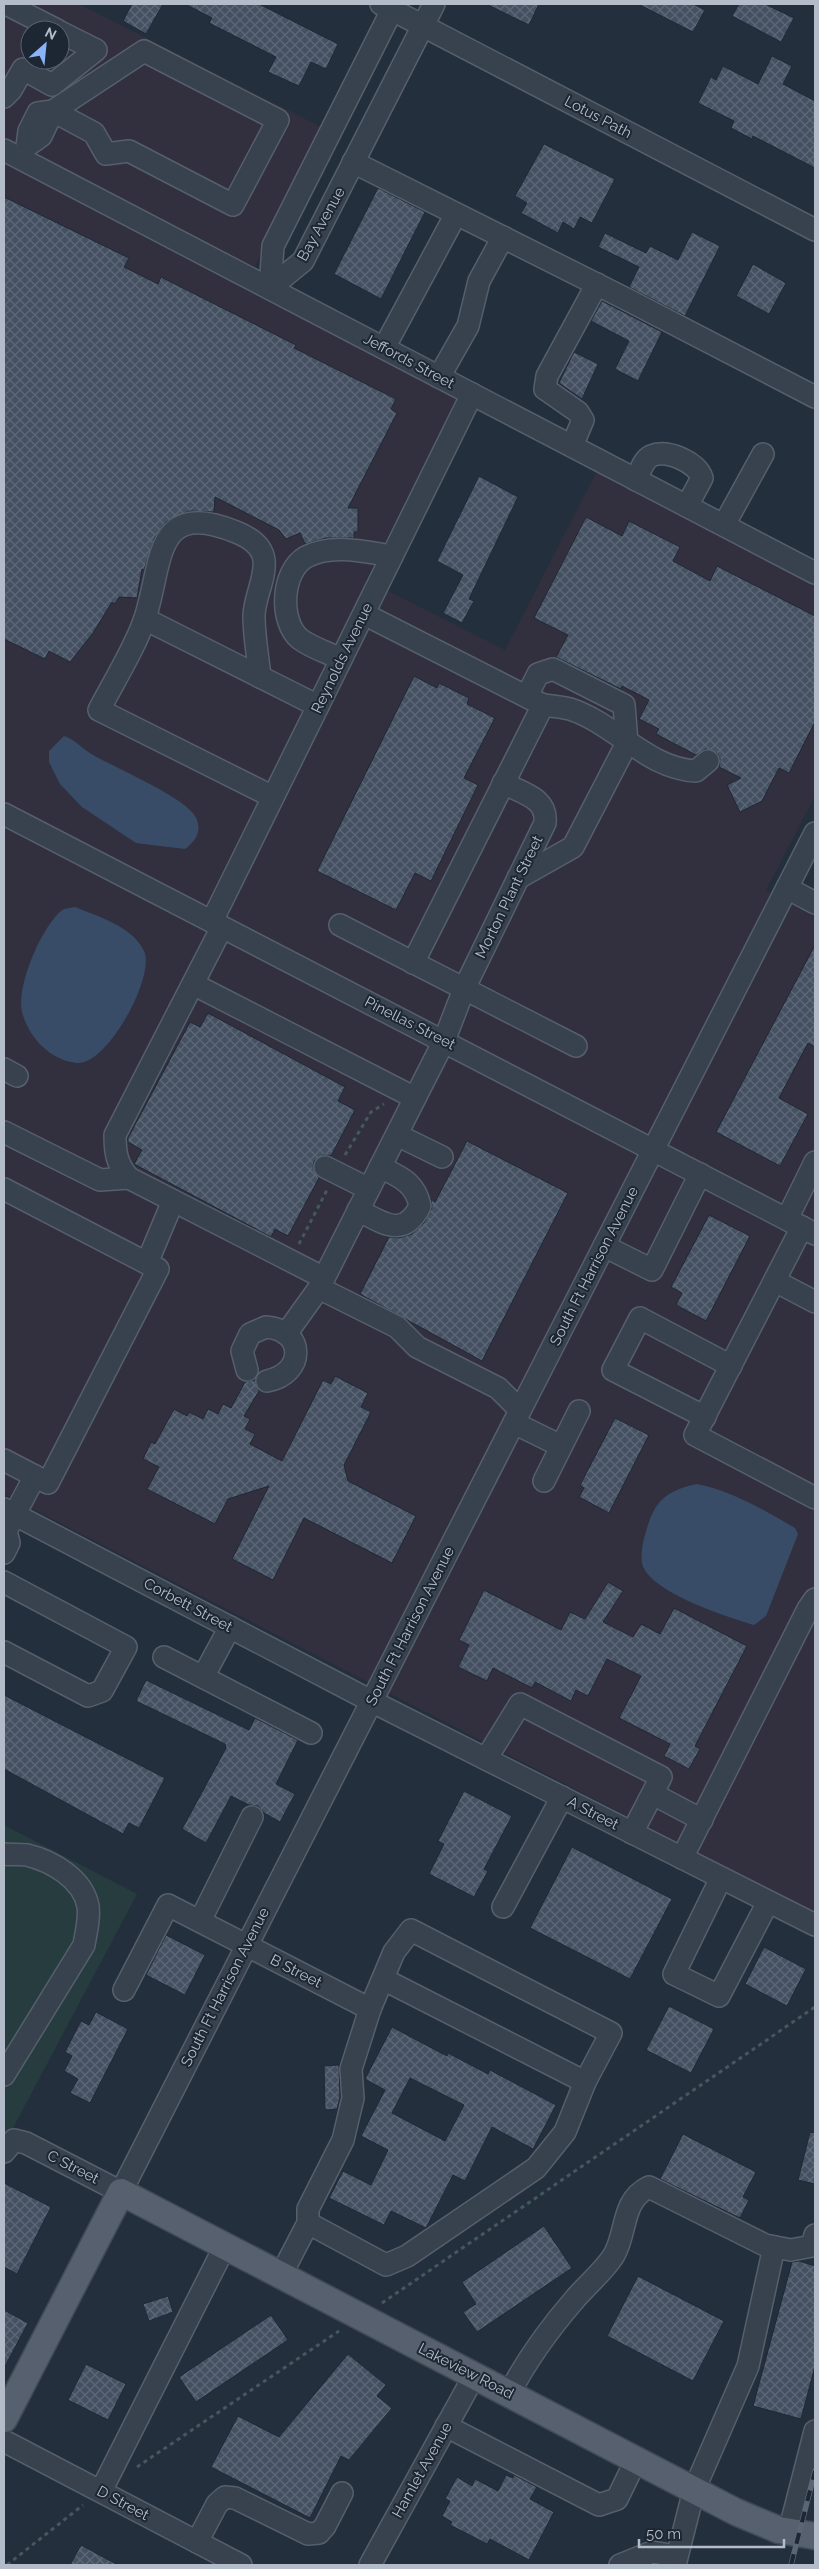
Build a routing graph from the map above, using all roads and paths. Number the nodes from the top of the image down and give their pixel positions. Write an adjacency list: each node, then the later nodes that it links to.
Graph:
1 (6, 4): 4 (street)
2 (434, 4): 5 (street, Bay Avenue)
3 (389, 6): 5 (street, Lotus Path); 16 (street, Bay Avenue)
4 (37, 20)
5 (423, 26): 11 (street, Bay Avenue); 13 (street, Lotus Path)
6 (70, 37): 7 (street)
7 (52, 84): 8 (street); 9 (street)
8 (4, 97)
9 (60, 107): 9 (street); 10 (street)
10 (17, 151): 16 (street, Jeffords Street)
11 (354, 162): 12 (street); 16 (street, Bay Avenue)
12 (456, 214): 14 (street); 17 (street)
13 (815, 230)
14 (503, 237): 15 (street); 18 (street)
15 (598, 284): 20 (street); 21 (street)
16 (270, 288): 17 (street, Jeffords Street)
17 (384, 348): 18 (street, Jeffords Street)
18 (439, 377): 19 (street, Jeffords Street)
19 (472, 394): 21 (street, Jeffords Street); 26 (street, Reynolds Avenue)
20 (815, 397)
21 (572, 446): 23 (street, Jeffords Street)
22 (763, 454): 25 (street)
23 (636, 480): 24 (street, Jeffords Street); 24 (street)
24 (687, 506): 25 (street, Jeffords Street)
25 (724, 525): 27 (street, Jeffords Street)
26 (392, 556): 28 (street, Reynolds Avenue); 30 (street)
27 (814, 568)
28 (364, 614): 30 (street, Reynolds Avenue); 32 (street)
29 (145, 619): 31 (street); 31 (street); 37 (street)
30 (342, 659): 33 (street, Reynolds Avenue)
31 (260, 677): 33 (street)
32 (535, 701): 34 (street); 34 (street); 36 (street)
33 (318, 706): 37 (street, Reynolds Avenue)
34 (627, 743): 35 (street); 40 (street)
35 (708, 761)
36 (504, 783): 40 (street, Morton Plant Street); 45 (street)
37 (273, 797): 43 (street, Reynolds Avenue)
38 (4, 814): 43 (street, Pinellas Street)
39 (815, 833): 41 (street, South Ft Harrison Avenue)
40 (518, 878): 47 (street, Morton Plant Street)
41 (787, 888): 42 (street); 54 (street, South Ft Harrison Avenue)
42 (815, 903)
43 (217, 924): 46 (street, Reynolds Avenue); 48 (street, Pinellas Street)
44 (340, 926): 45 (street)
45 (412, 962): 47 (street)
46 (193, 984): 50 (street); 60 (street, Reynolds Avenue)
47 (464, 988): 48 (street, Morton Plant Street); 49 (street)
48 (444, 1041): 50 (street, Morton Plant Street); 54 (street, Pinellas Street)
49 (576, 1046)
50 (415, 1098): 53 (street, Morton Plant Street)
51 (388, 1100): 57 (path)
52 (4, 1132): 60 (street)
53 (396, 1135): 55 (street); 58 (street, Morton Plant Street)
54 (654, 1150): 59 (street, Pinellas Street); 67 (street, South Ft Harrison Avenue)
55 (442, 1157)
56 (815, 1162): 66 (street)
57 (333, 1164): 63 (street)
58 (380, 1167): 63 (street, Morton Plant Street); 65 (street)
59 (700, 1174): 66 (street, Pinellas Street); 67 (street)
60 (129, 1178): 64 (street)
61 (4, 1189): 69 (street)
62 (327, 1189): 68 (path)
63 (369, 1189): 65 (street, Morton Plant Street)
64 (173, 1201): 69 (street); 71 (street)
65 (358, 1210): 71 (street, Morton Plant Street)
66 (801, 1227): 70 (street)
67 (604, 1246): 78 (street, South Ft Harrison Avenue)
68 (296, 1251)
69 (147, 1263): 82 (street)
70 (775, 1281): 72 (street); 74 (street)
71 (321, 1283): 73 (street, Morton Plant Street); 78 (street)
72 (815, 1302)
73 (286, 1334): 75 (street); 76 (street)
74 (731, 1366): 79 (street); 79 (street)
75 (247, 1370)
76 (267, 1381)
77 (579, 1411): 80 (street)
78 (517, 1416): 80 (street); 93 (street, South Ft Harrison Avenue)
79 (704, 1418): 84 (street)
80 (561, 1446): 83 (street)
81 (4, 1460): 82 (street)
82 (35, 1476): 85 (street)
83 (544, 1480)
84 (815, 1498)
85 (7, 1522): 86 (street); 89 (street, Corbett Street)
86 (4, 1553)
87 (4, 1582): 90 (street)
88 (815, 1599): 99 (street)
89 (230, 1627): 92 (street); 93 (street, Corbett Street)
90 (4, 1652)
91 (164, 1657): 92 (street)
92 (204, 1678): 94 (street)
93 (372, 1701): 95 (street, A Street); 108 (street, South Ft Harrison Avenue)
94 (312, 1733)
95 (486, 1759): 96 (street); 97 (street, A Street)
96 (653, 1794): 99 (street); 100 (street)
97 (562, 1797): 100 (street, A Street); 105 (street)
98 (252, 1817): 106 (street)
99 (702, 1820): 102 (street)
100 (632, 1833): 102 (street, A Street)
101 (4, 1854): 113 (street)
102 (682, 1858): 103 (street, A Street)
103 (721, 1878): 104 (street, A Street); 104 (street)
104 (768, 1902): 107 (street, A Street)
105 (503, 1907)
106 (200, 1921): 108 (street, B Street); 110 (street, B Street)
107 (815, 1926)
108 (246, 1946): 112 (street, B Street); 116 (street, South Ft Harrison Avenue)
109 (384, 1979): 112 (street); 114 (street); 114 (street)
110 (124, 1990)
111 (815, 2007): 122 (path)
112 (370, 2009): 117 (street)
113 (4, 2075)
114 (585, 2082): 117 (street)
115 (4, 2152): 116 (street, C Street)
116 (121, 2192): 119 (main road, Lakeview Road); 125 (main road, South Ft Harrison Avenue)
117 (308, 2223): 121 (street)
118 (815, 2235): 120 (street)
119 (226, 2246): 121 (main road, Lakeview Road); 132 (street)
120 (774, 2247): 124 (street); 131 (street)
121 (280, 2275): 122 (main road, Lakeview Road)
122 (361, 2317): 123 (main road, Lakeview Road); 130 (path)
123 (474, 2376): 124 (main road, Lakeview Road); 126 (street, Hamlet Avenue)
124 (509, 2394): 129 (main road, Lakeview Road)
125 (4, 2419)
126 (446, 2426): 129 (street); 140 (street, Hamlet Avenue)
127 (815, 2431): 134 (street)
128 (4, 2441): 132 (street, D Street)
129 (636, 2460): 131 (main road, Lakeview Road)
130 (130, 2471)
131 (694, 2490): 134 (main road, Lakeview Road); 137 (street)
132 (101, 2491): 136 (street, D Street); 138 (path)
133 (342, 2492): 136 (street)
134 (789, 2532): 135 (main road, Lakeview Road)
135 (815, 2536)
136 (197, 2542): 139 (street, D Street)
137 (675, 2561): 141 (street)
138 (7, 2565)
139 (241, 2565)
140 (370, 2565)
141 (620, 2565)

